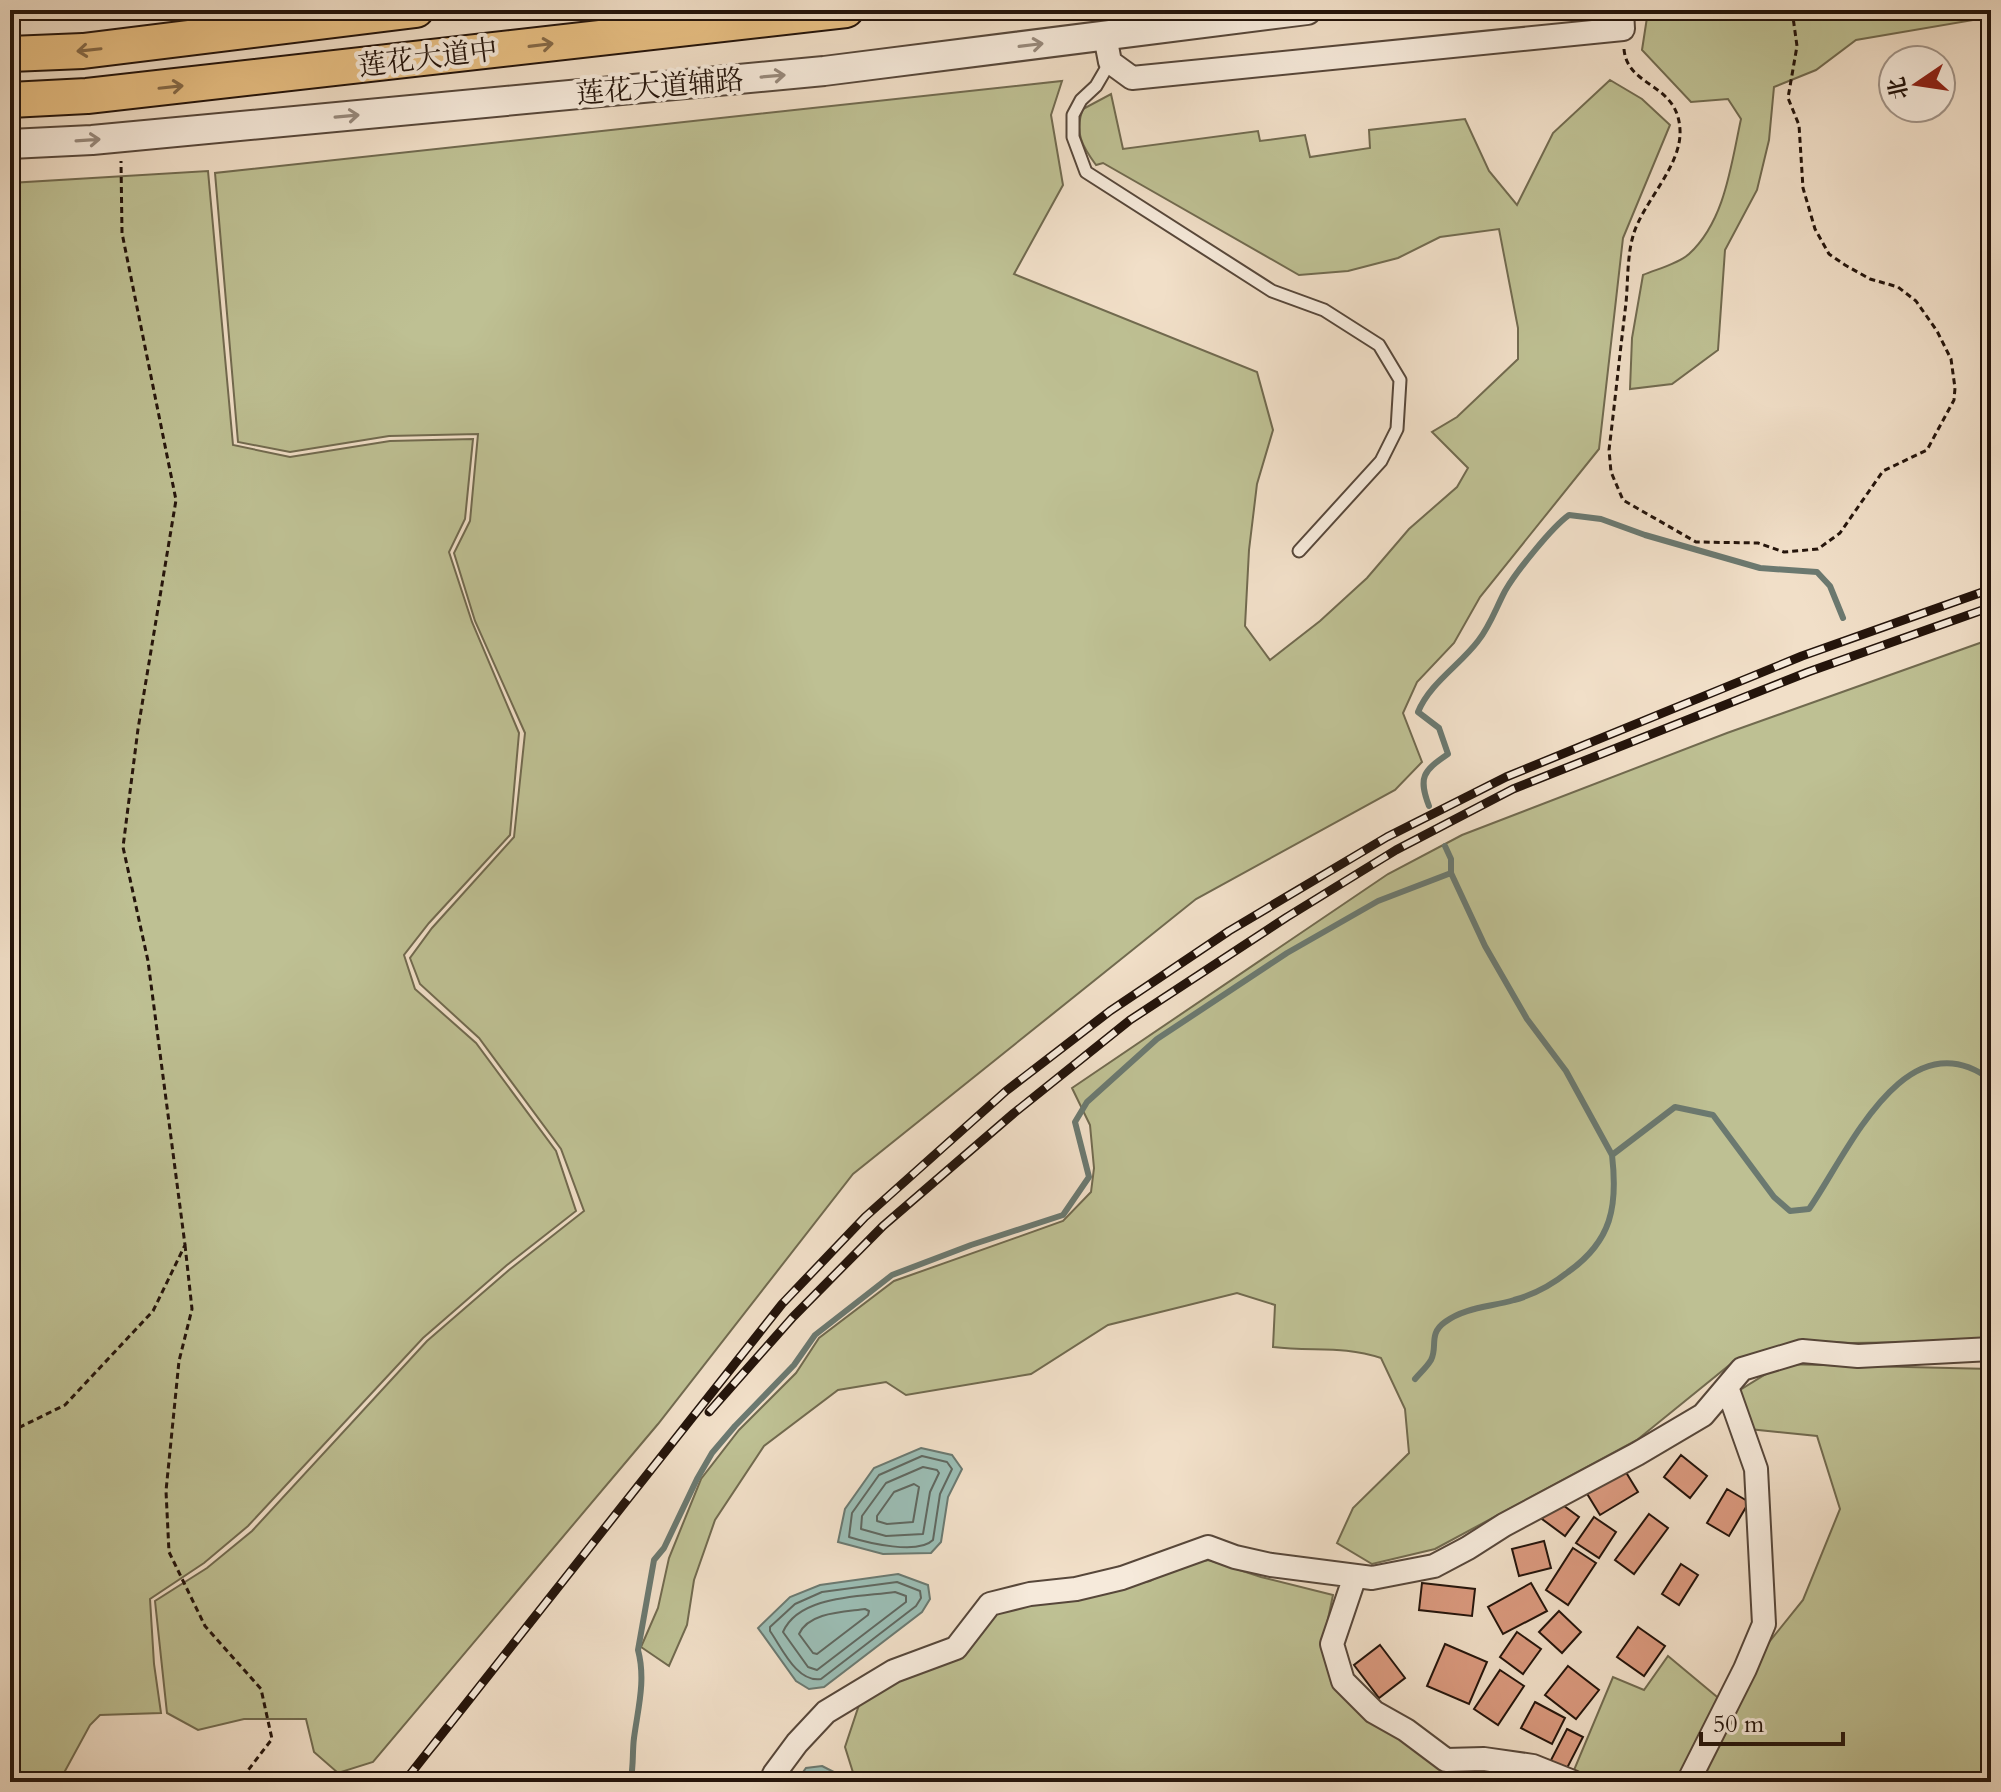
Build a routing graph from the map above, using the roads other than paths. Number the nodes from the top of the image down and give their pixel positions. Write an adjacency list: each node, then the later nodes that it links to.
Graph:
1 (416, 10): 4 (main road, 莲花大道中)
2 (846, 10): 8 (main road, 莲花大道中, one-way to 2)
3 (1307, 10): 6 (street, 莲花大道辅路)
4 (375, 14): 7 (main road, 莲花大道中, one-way to 7); 8 (main road)
5 (1622, 20): 6 (street)
6 (1108, 49): 10 (street, 莲花大道辅路, one-way to 6); 11 (lane)
7 (10, 54)
8 (316, 71): 9 (main road, 莲花大道中, one-way to 8)
9 (10, 100)
10 (10, 144)
11 (1299, 551)
12 (1991, 1349): 13 (street)
13 (1727, 1387): 14 (street); 17 (street)
14 (1355, 1576): 15 (street); 16 (street)
15 (774, 1782)
16 (1573, 1782)
17 (1688, 1782)

